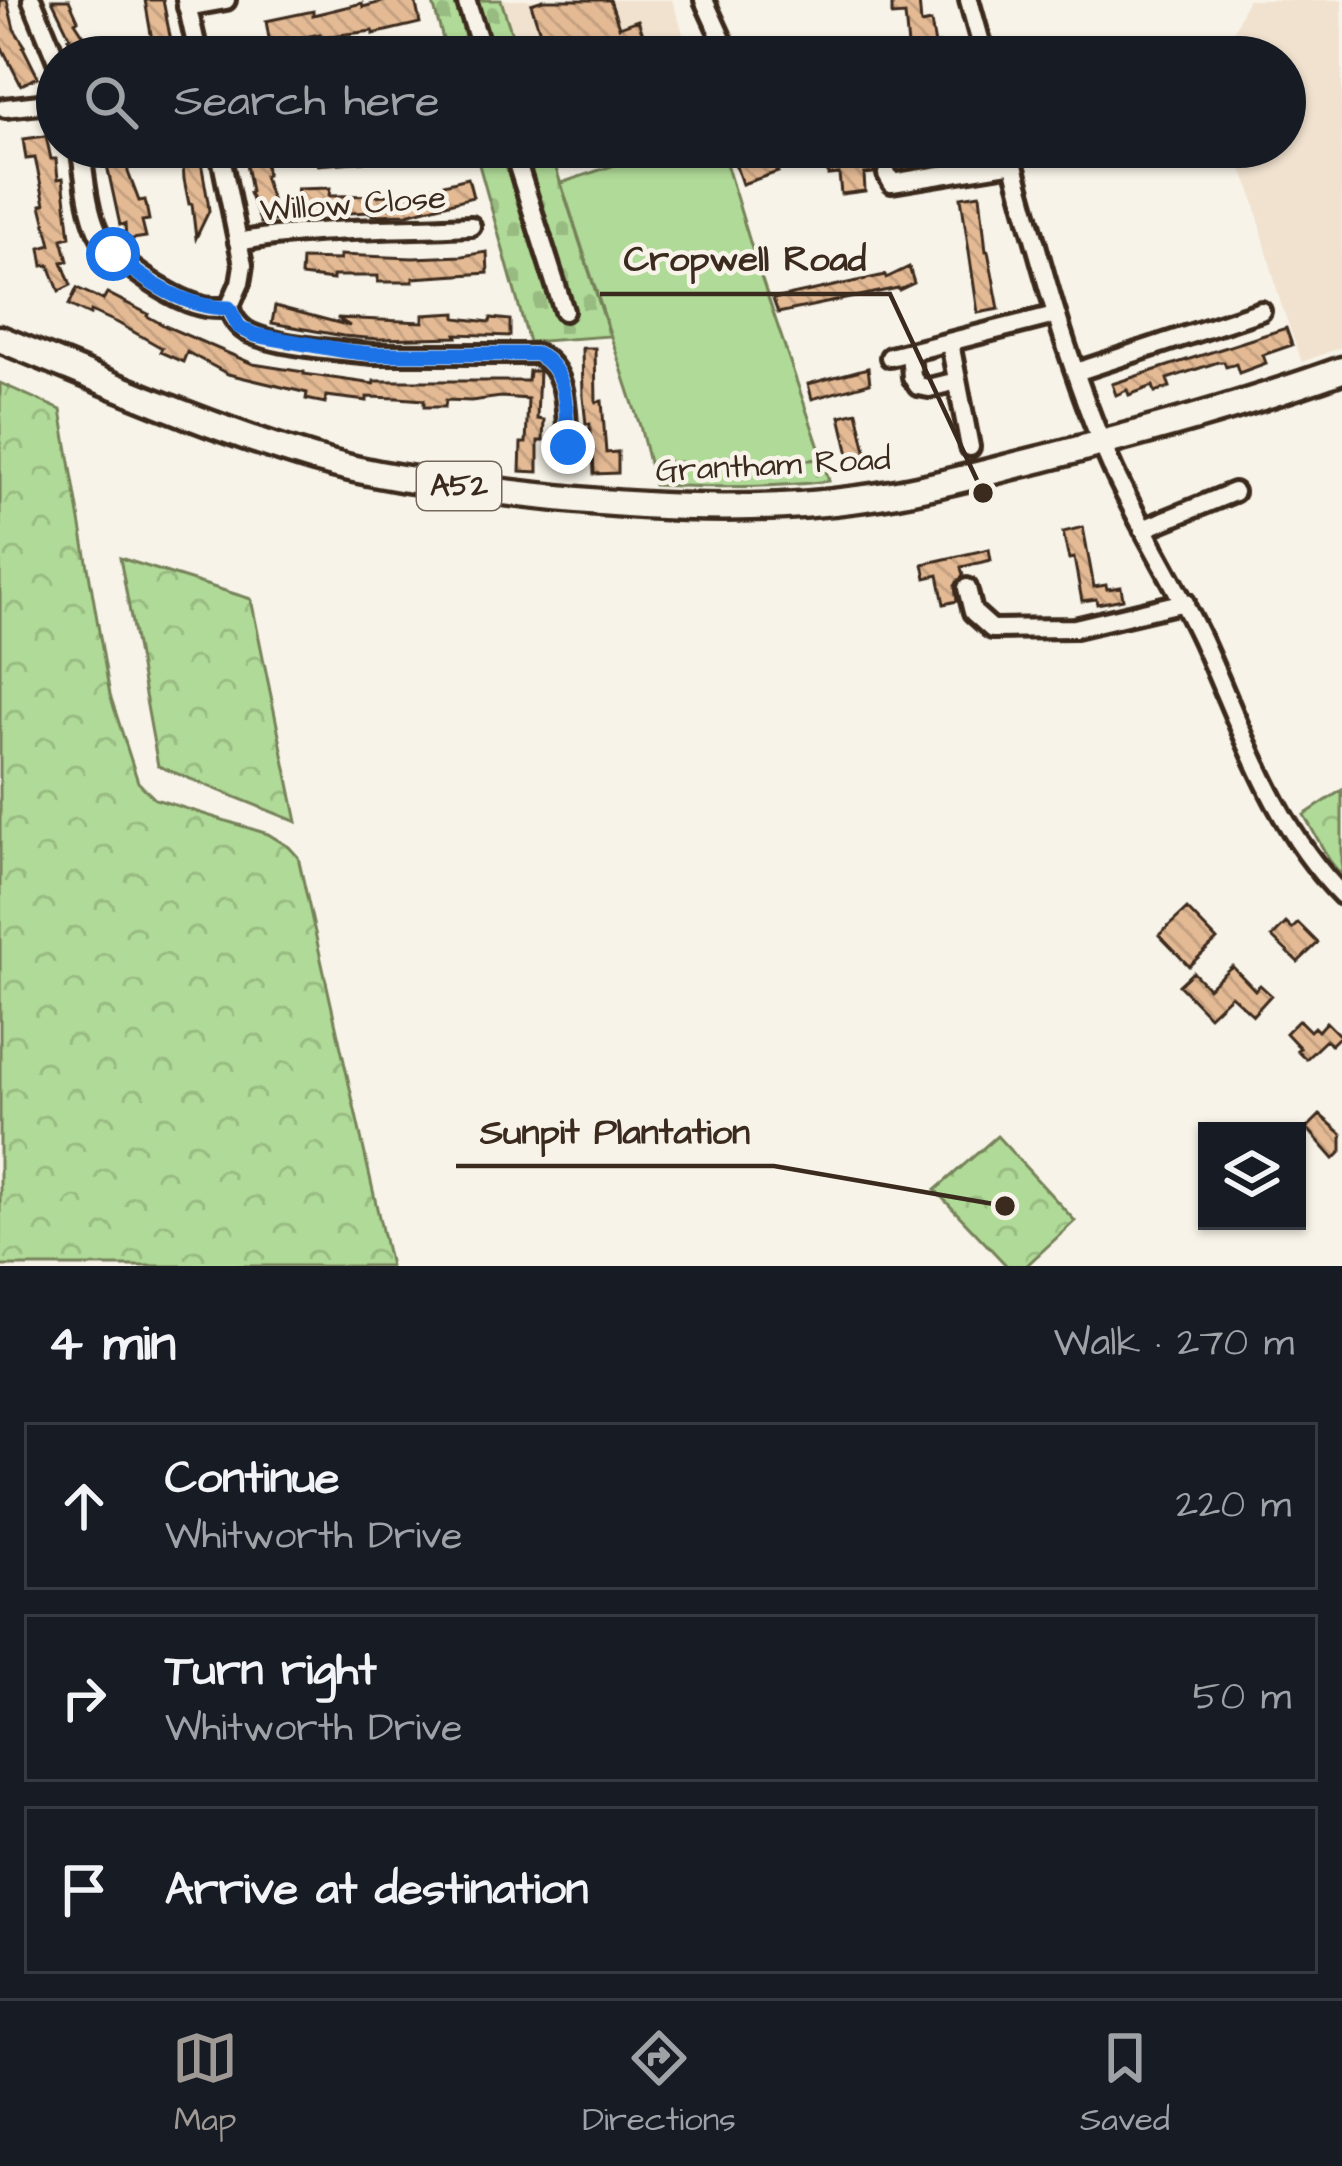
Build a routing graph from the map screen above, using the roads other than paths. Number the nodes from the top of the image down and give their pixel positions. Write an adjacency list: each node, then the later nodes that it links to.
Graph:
1 (32, 0): 7 (street)
2 (226, 0): 6 (street)
3 (466, 0): 9 (street)
4 (704, 0): 10 (street)
5 (969, 0): 11 (street)
6 (187, 4): 8 (street)
7 (47, 36)
8 (194, 36)
9 (477, 36)
10 (720, 36)
11 (979, 36)
12 (36, 104): 13 (street)
13 (5, 108)
14 (84, 168): 22 (street)
15 (223, 168): 21 (street)
16 (519, 168): 23 (street)
17 (956, 168): 19 (street)
18 (1015, 168): 25 (street)
19 (887, 174)
20 (471, 226): 21 (street, Willow Close)
21 (238, 242): 22 (street)
22 (229, 308): 34 (street)
23 (564, 311)
24 (1261, 311): 31 (street)
25 (1055, 315): 27 (street); 31 (street)
26 (0, 339): 33 (highway, Grantham Road / A52)
27 (950, 343): 28 (street); 32 (street)
28 (910, 352): 29 (street); 32 (street)
29 (890, 357)
30 (1342, 370): 33 (highway, Grantham Road / A52)
31 (1076, 372): 33 (street)
32 (957, 381): 35 (street)
33 (1102, 442): 37 (street)
34 (568, 447)
35 (970, 447)
36 (1234, 492): 37 (street)
37 (1143, 530): 39 (street)
38 (967, 588): 39 (street)
39 (1184, 602): 40 (street)
40 (1342, 895)

